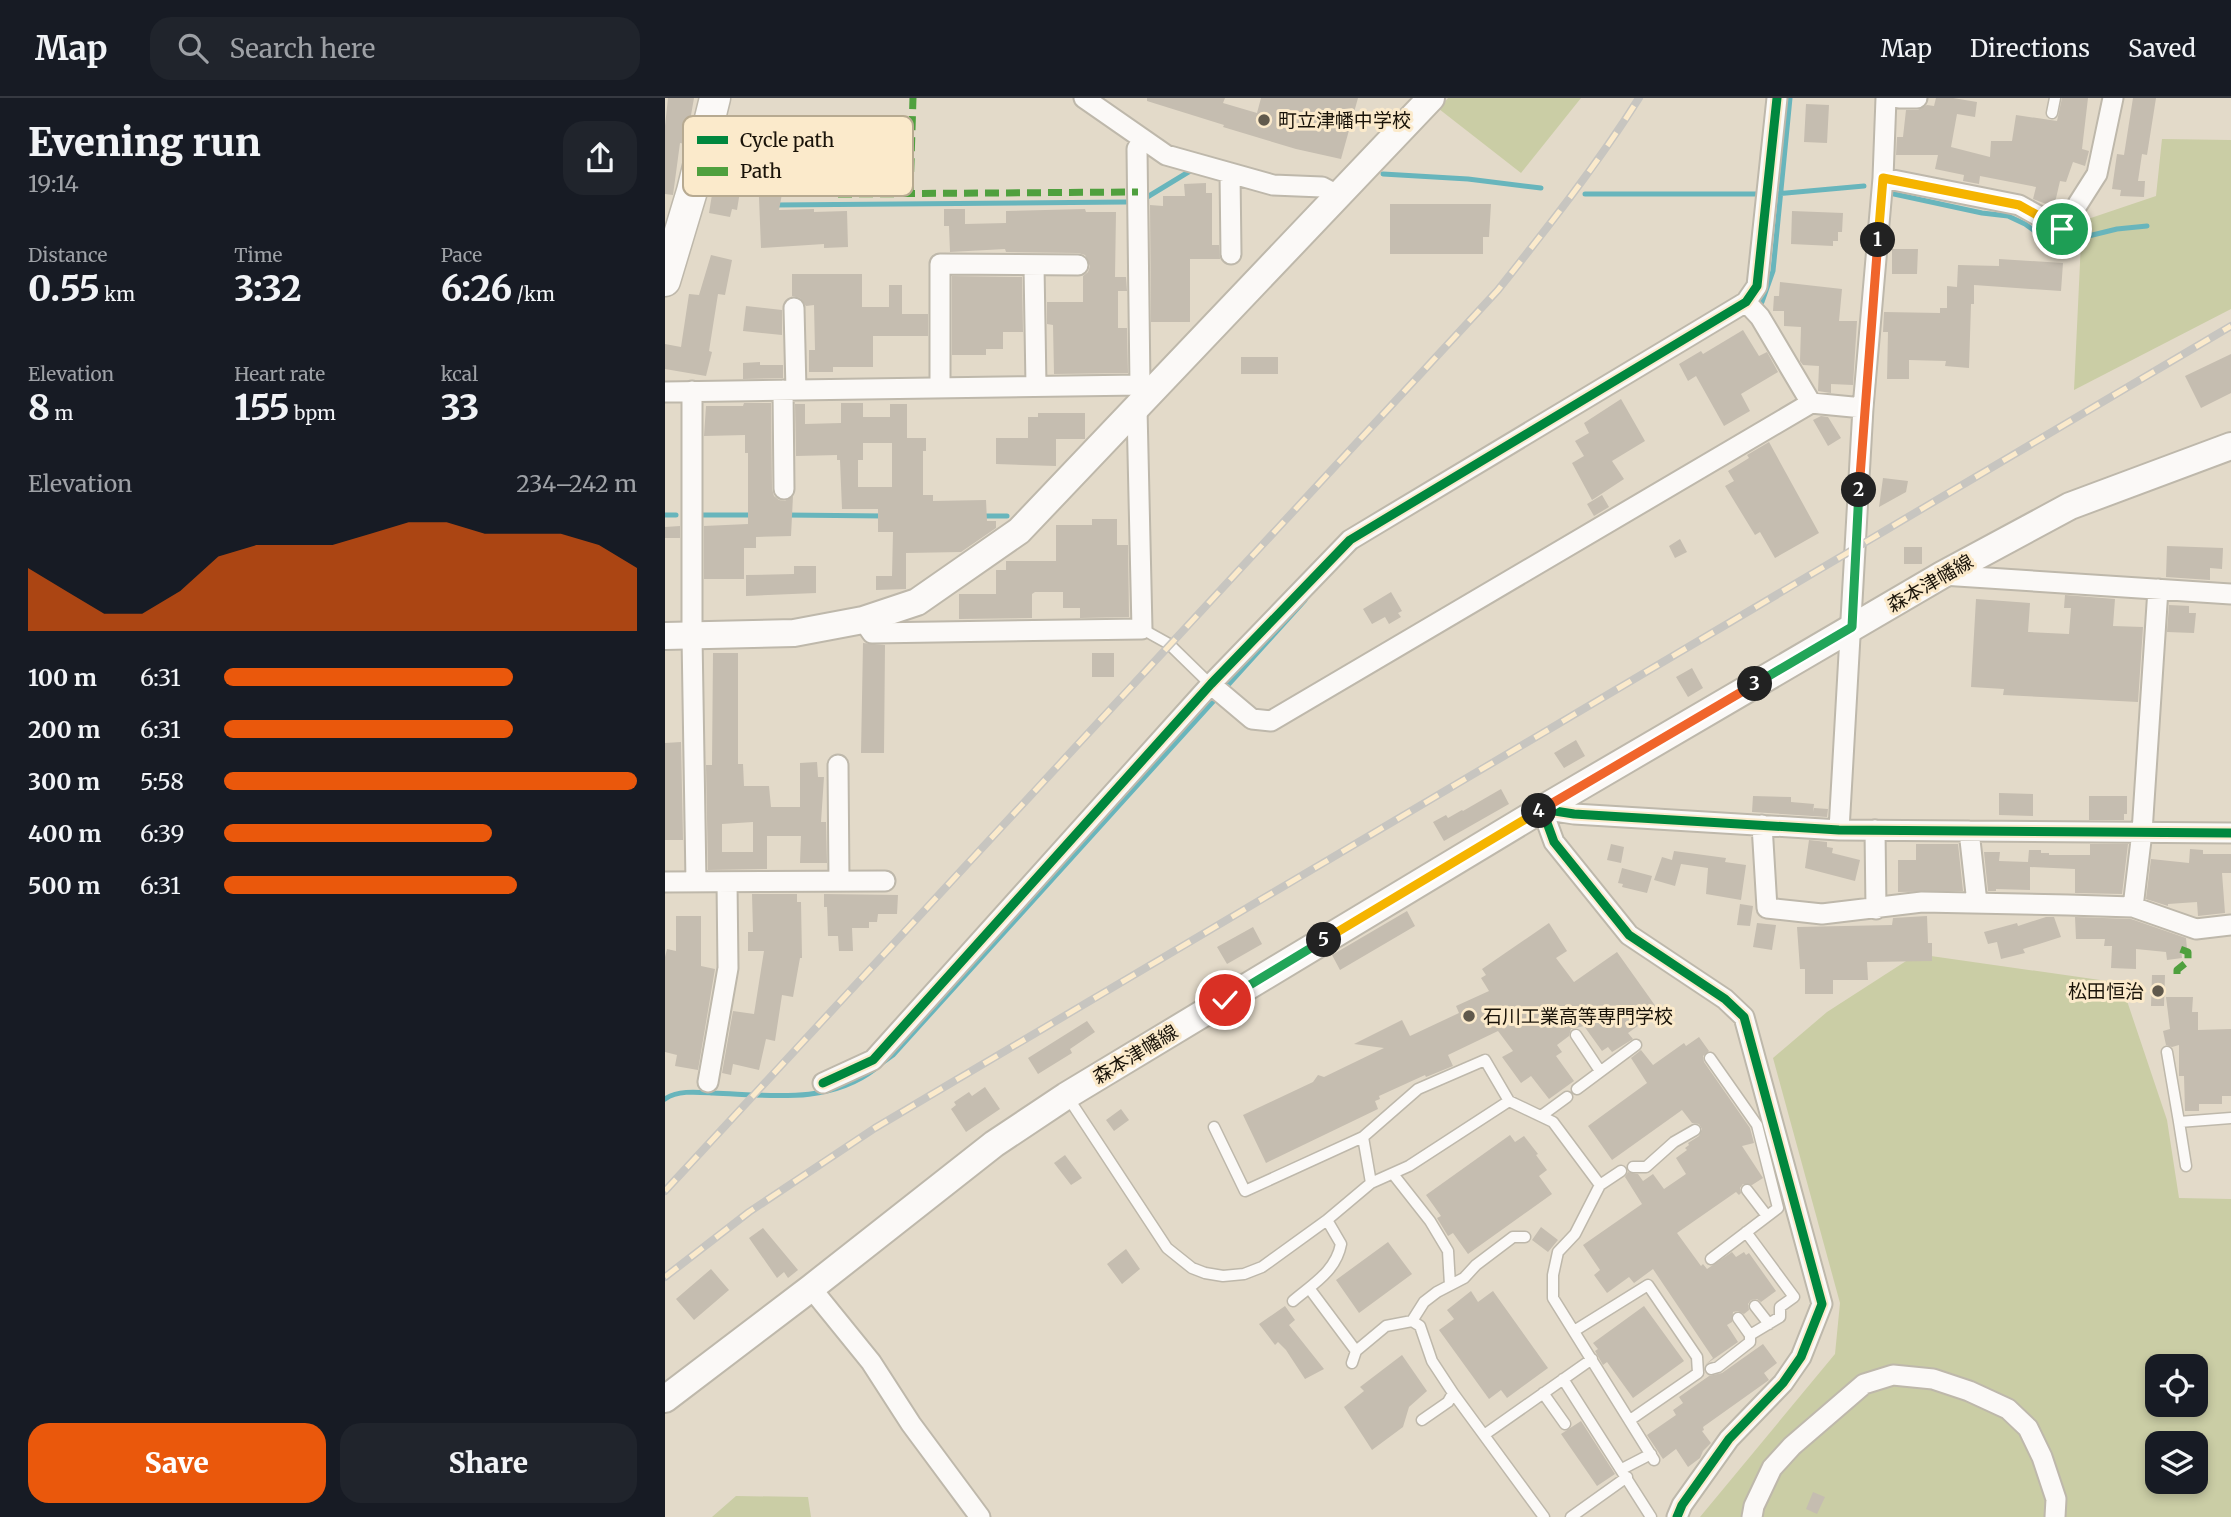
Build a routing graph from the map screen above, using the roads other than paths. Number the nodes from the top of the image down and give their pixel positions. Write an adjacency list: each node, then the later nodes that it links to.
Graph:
1 (715, 98): 11 (main road)
2 (1084, 98): 12 (street)
3 (1431, 98): 16 (main road)
4 (1777, 98): 21 (street)
5 (1886, 98): 14 (street)
6 (1899, 98): 7 (street)
7 (1917, 98)
8 (2055, 98): 10 (lane)
9 (2113, 98): 14 (street)
10 (2052, 113)
11 (711, 116)
12 (1143, 139): 13 (street); 28 (street)
13 (1230, 173): 16 (street); 17 (street)
14 (1883, 178): 30 (street)
15 (690, 196): 20 (main road)
16 (1339, 196): 28 (main road)
17 (1231, 254)
18 (1034, 265): 19 (street); 23 (street); 24 (street)
19 (1078, 265)
20 (665, 281)
21 (1752, 307): 29 (street); 41 (street)
22 (794, 308): 25 (street)
23 (1036, 386): 24 (street); 28 (street)
24 (940, 388): 25 (street)
25 (789, 390): 26 (street); 32 (street)
26 (692, 391): 27 (street); 40 (street)
27 (665, 392)
28 (1143, 395): 36 (main road); 38 (street)
29 (1811, 403): 30 (street); 41 (street)
30 (1863, 408): 37 (street)
31 (2231, 446): 33 (main road, 森本津幡線)
32 (784, 489)
33 (1942, 575): 34 (street); 37 (main road, 森本津幡線)
34 (2158, 589): 35 (street); 48 (street)
35 (2231, 594)
36 (863, 620): 38 (street); 40 (main road)
37 (1852, 627): 43 (main road, 森本津幡線); 45 (street)
38 (1142, 629): 41 (lane)
39 (665, 636): 40 (main road)
40 (692, 636): 53 (street)
41 (1217, 690): 65 (street)
42 (838, 765): 50 (street)
43 (1542, 809): 44 (street); 67 (main road, 森本津幡線); 115 (street)
44 (1762, 825): 45 (street); 57 (street)
45 (1839, 830): 46 (street)
46 (1875, 830): 47 (street); 57 (street)
47 (1969, 831): 48 (street); 55 (street)
48 (2142, 832): 49 (street); 56 (street)
49 (2231, 833)
50 (839, 881): 51 (street); 54 (street)
51 (885, 881)
52 (665, 882): 53 (street)
53 (696, 882): 54 (street)
54 (727, 882): 64 (street)
55 (1977, 903): 56 (street); 57 (street)
56 (2133, 907): 58 (street)
57 (1876, 909)
58 (2231, 925)
59 (1576, 1035): 63 (lane)
60 (1636, 1045): 63 (lane)
61 (2167, 1052): 72 (lane)
62 (1710, 1058): 83 (lane)
63 (1600, 1071): 66 (lane)
64 (708, 1082)
65 (823, 1083)
66 (1577, 1089)
67 (1066, 1096): 84 (lane); 89 (main road, 森本津幡線)
68 (1567, 1097): 70 (lane)
69 (1509, 1101): 70 (lane); 75 (lane); 79 (lane)
70 (1541, 1116): 81 (lane)
71 (2231, 1118): 72 (lane)
72 (2179, 1122): 76 (lane)
73 (1214, 1127): 75 (lane)
74 (1695, 1130): 77 (lane)
75 (1363, 1137): 80 (lane)
76 (2186, 1166)
77 (1633, 1167)
78 (1621, 1171): 81 (lane)
79 (1393, 1174): 80 (lane); 88 (lane)
80 (1371, 1183): 84 (lane)
81 (1600, 1185): 96 (lane)
82 (1747, 1189): 83 (lane)
83 (1767, 1216): 85 (lane)
84 (1327, 1220): 90 (lane)
85 (1746, 1232): 87 (lane); 95 (lane)
86 (1525, 1237): 88 (lane)
87 (1711, 1259)
88 (1450, 1285): 94 (lane)
89 (811, 1288): 105 (main road, 森本津幡線); 111 (street)
90 (1309, 1288): 91 (lane); 98 (lane)
91 (1293, 1301)
92 (1755, 1306): 95 (lane)
93 (1738, 1318): 97 (lane)
94 (1412, 1321): 98 (lane); 103 (lane)
95 (1769, 1324): 97 (lane)
96 (1574, 1331): 99 (lane); 101 (lane)
97 (1751, 1335): 101 (lane)
98 (1356, 1351): 100 (lane)
99 (1592, 1359): 102 (lane); 107 (lane)
100 (1352, 1363)
101 (1705, 1371): 107 (lane)
102 (1563, 1379): 104 (lane); 110 (lane)
103 (1453, 1393): 106 (lane); 109 (lane)
104 (1543, 1393): 108 (lane); 109 (lane)
105 (665, 1398)
106 (1422, 1420)
107 (1630, 1420): 110 (lane)
108 (1565, 1424)
109 (1484, 1435): 112 (lane)
110 (1624, 1473): 113 (lane); 114 (lane)
111 (980, 1517)
112 (1544, 1517)
113 (1571, 1517)
114 (1651, 1517)
115 (1677, 1517)
116 (1752, 1517): 117 (street)
117 (2055, 1517)

